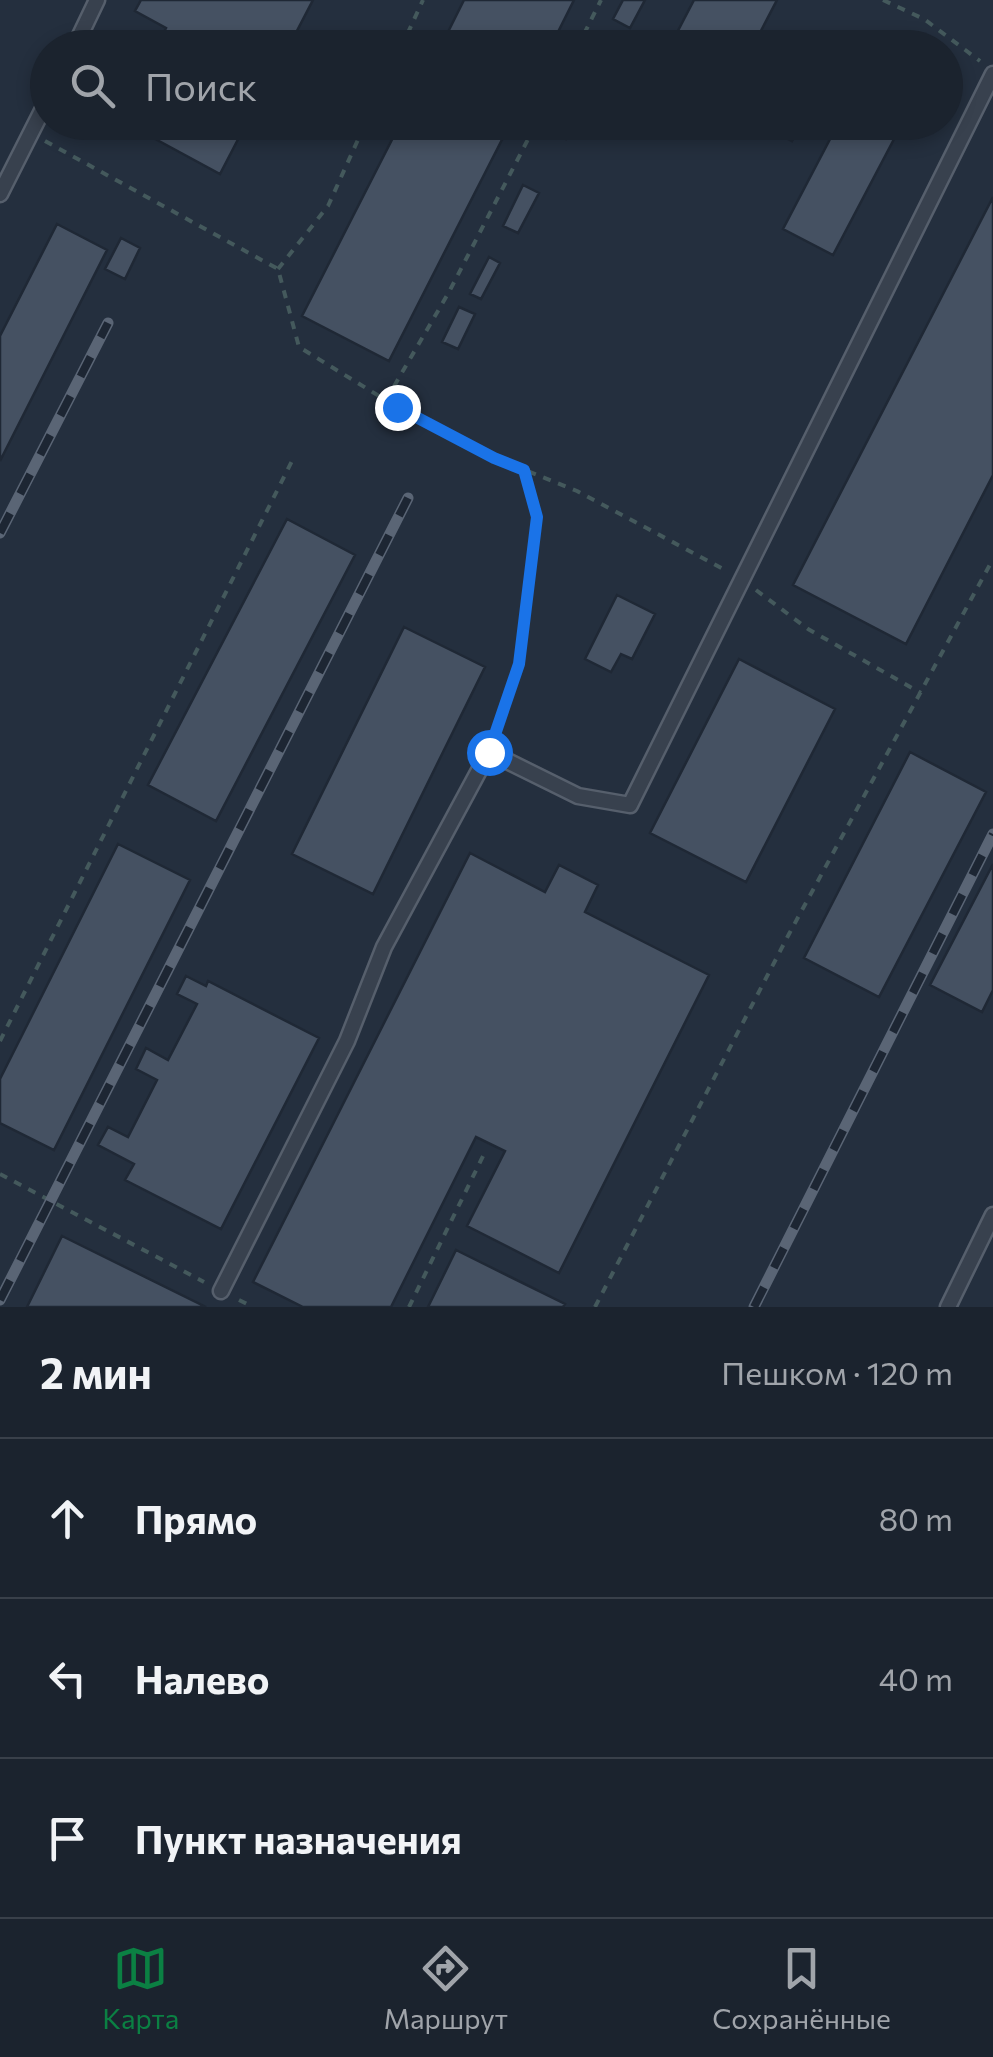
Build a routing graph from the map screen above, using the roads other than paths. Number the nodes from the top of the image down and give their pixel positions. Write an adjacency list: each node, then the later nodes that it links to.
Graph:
1 (97, 0): 2 (lane)
2 (83, 30)
3 (993, 72): 4 (lane)
4 (963, 133)
5 (30, 134): 7 (lane)
6 (959, 140): 9 (lane)
7 (0, 194)
8 (993, 1215): 10 (lane)
9 (221, 1291)
10 (948, 1307)

